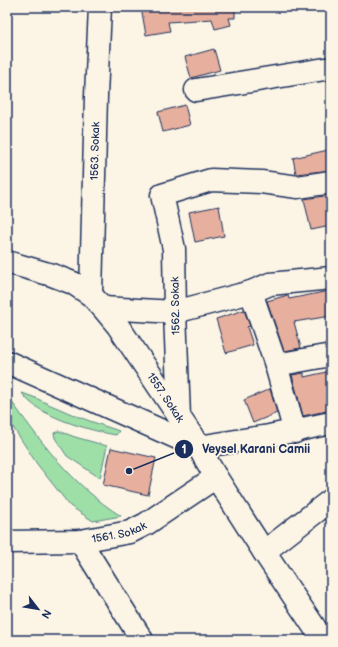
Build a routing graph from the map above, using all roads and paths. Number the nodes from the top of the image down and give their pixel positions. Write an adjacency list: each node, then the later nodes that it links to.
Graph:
1 (100, 7): 8 (street, 1563. Sokak)
2 (331, 68): 3 (street)
3 (196, 90)
4 (331, 182): 9 (street, 1562. Sokak)
5 (7, 262): 8 (street, 1557. Sokak)
6 (331, 278): 7 (street)
7 (251, 292): 9 (street); 12 (street)
8 (97, 302): 9 (street); 13 (street, 1557. Sokak)
9 (175, 312): 13 (street, 1562. Sokak)
10 (331, 355): 12 (street)
11 (7, 362): 16 (street)
12 (276, 365): 15 (street)
13 (179, 417): 16 (street, 1557. Sokak)
14 (331, 423): 15 (street)
15 (295, 432): 16 (street)
16 (198, 447): 17 (street, 1557. Sokak)
17 (216, 477): 19 (street, 1561. Sokak); 21 (street, 1557. Sokak)
18 (331, 500): 21 (street)
19 (80, 541): 20 (street, 1561. Sokak); 22 (street)
20 (7, 542)
21 (264, 552): 23 (street, 1557. Sokak)
22 (142, 640)
23 (323, 640)

